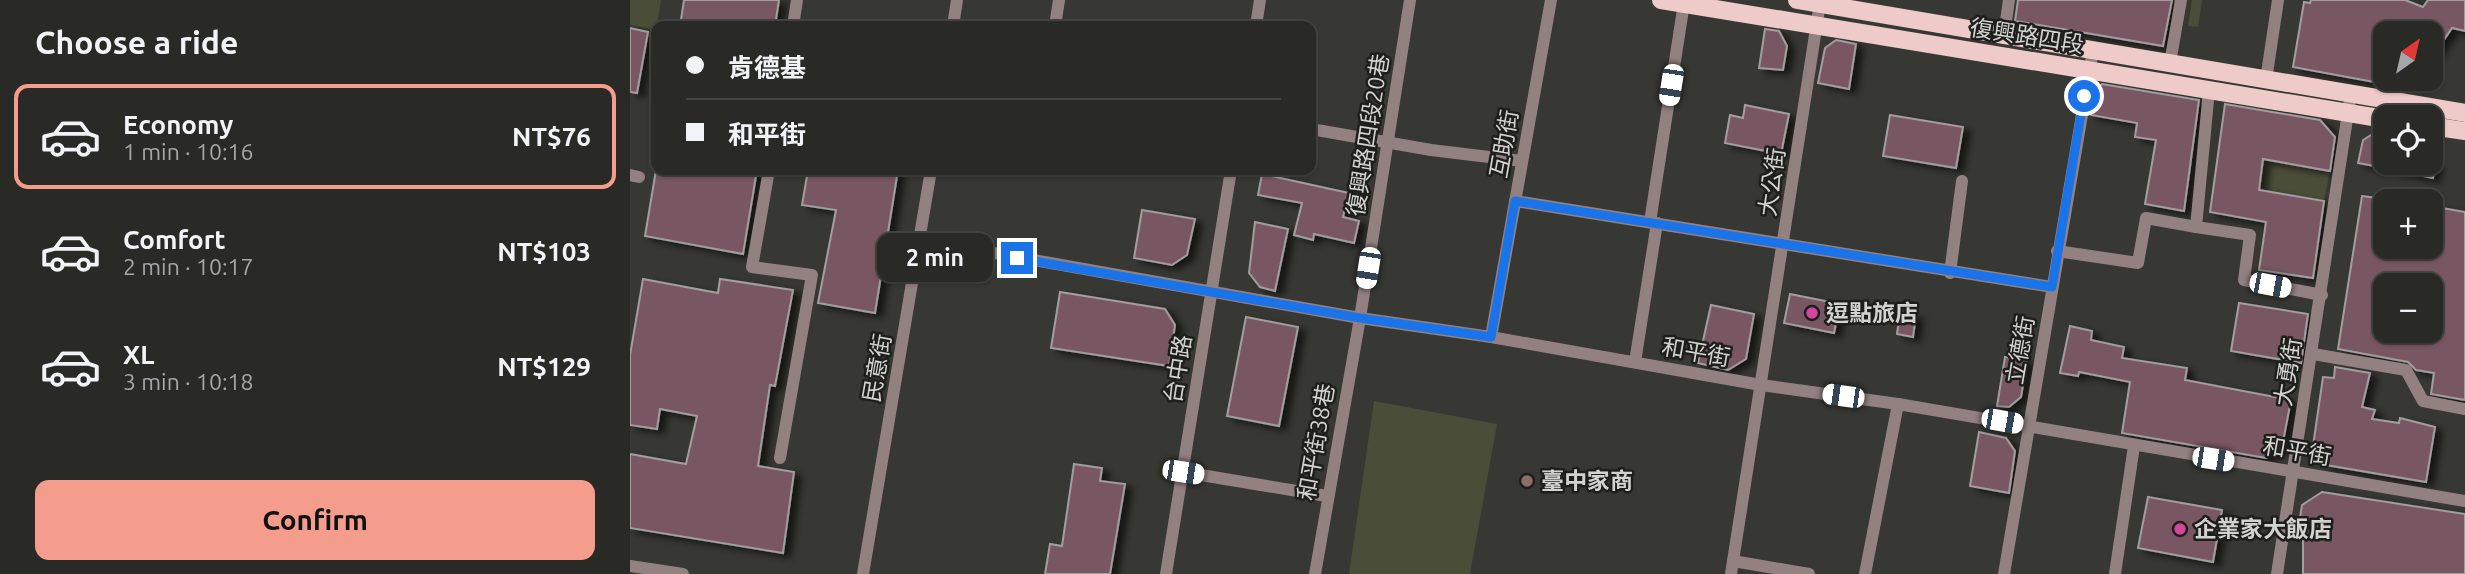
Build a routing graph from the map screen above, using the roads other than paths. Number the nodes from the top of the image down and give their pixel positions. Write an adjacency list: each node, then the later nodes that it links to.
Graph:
1 (797, 0): 14 (street)
2 (957, 0): 15 (street)
3 (1059, 0): 16 (street)
4 (1260, 0): 17 (street)
5 (1410, 0): 32 (street, 復興路四段20巷)
6 (1551, 0): 33 (street, 互助街)
7 (1661, 0): 13 (main road, 復興路四段)
8 (1797, 0): 12 (main road, 復興路四段)
9 (2008, 0): 19 (street)
10 (2181, 0): 21 (street)
11 (2278, 0): 23 (street)
12 (1820, 3): 18 (street, 大公街); 19 (main road, 復興路四段)
13 (1684, 4): 18 (main road, 復興路四段); 39 (street)
14 (794, 21)
15 (954, 21)
16 (1056, 21)
17 (1257, 21)
18 (1816, 26): 22 (main road, 復興路四段); 42 (street, 大公街)
19 (2004, 35): 20 (main road, 復興路四段)
20 (2093, 50): 21 (main road, 復興路四段); 22 (street, 立德街)
21 (2170, 63): 23 (main road, 復興路四段)
22 (2089, 71): 24 (main road, 復興路四段); 43 (street, 立德街)
23 (2266, 80): 25 (main road, 復興路四段)
24 (2209, 90): 26 (main road, 復興路四段); 40 (street)
25 (2351, 93): 26 (street, 大勇街); 27 (main road, 復興路四段)
26 (2347, 113): 28 (main road, 復興路四段); 47 (street, 大勇街)
27 (2465, 113)
28 (2373, 117)
29 (2443, 128): 31 (main road)
30 (1316, 130): 32 (street)
31 (2465, 131)
32 (1388, 142): 33 (street); 48 (street, 復興路四段20巷)
33 (1522, 161): 38 (street, 互助街)
34 (768, 175): 57 (street)
35 (930, 175): 41 (street, 民意街)
36 (1230, 175): 46 (street, 台中路)
37 (1962, 181): 44 (street)
38 (1515, 201): 39 (street); 49 (street, 互助街)
39 (1653, 222): 42 (street); 51 (street)
40 (2196, 227): 43 (street); 47 (street)
41 (921, 240): 46 (street, 和平街); 65 (street, 民意街)
42 (1784, 246): 44 (street); 52 (street, 大公街)
43 (2057, 251): 45 (street, 立德街)
44 (1950, 273): 45 (street)
45 (2052, 287): 55 (street, 立德街)
46 (1212, 293): 48 (street, 和平街); 58 (street, 台中路)
47 (2322, 295): 50 (street, 大勇街)
48 (1360, 318): 49 (street, 和平街); 60 (street, 和平街38巷)
49 (1491, 337): 51 (street, 和平街)
50 (2313, 354): 54 (street); 59 (street, 大勇街)
51 (1635, 362): 52 (street, 和平街)
52 (1761, 385): 53 (street, 和平街); 63 (street, 大公街)
53 (1898, 404): 55 (street, 和平街); 69 (street)
54 (2465, 409)
55 (2028, 426): 56 (street, 和平街); 70 (street, 立德街)
56 (2134, 446): 59 (street, 和平街); 71 (street)
57 (780, 458)
58 (1183, 472): 60 (street); 66 (street, 台中路)
59 (2293, 472): 61 (street, 和平街); 72 (street, 大勇街)
60 (1327, 496): 67 (street, 和平街38巷)
61 (2465, 501)
62 (630, 566): 64 (street)
63 (1732, 568): 68 (street)
64 (683, 574)
65 (863, 574)
66 (1166, 574)
67 (1315, 574)
68 (1809, 574)
69 (1865, 574)
70 (2004, 574)
71 (2115, 574)
72 (2277, 574)

